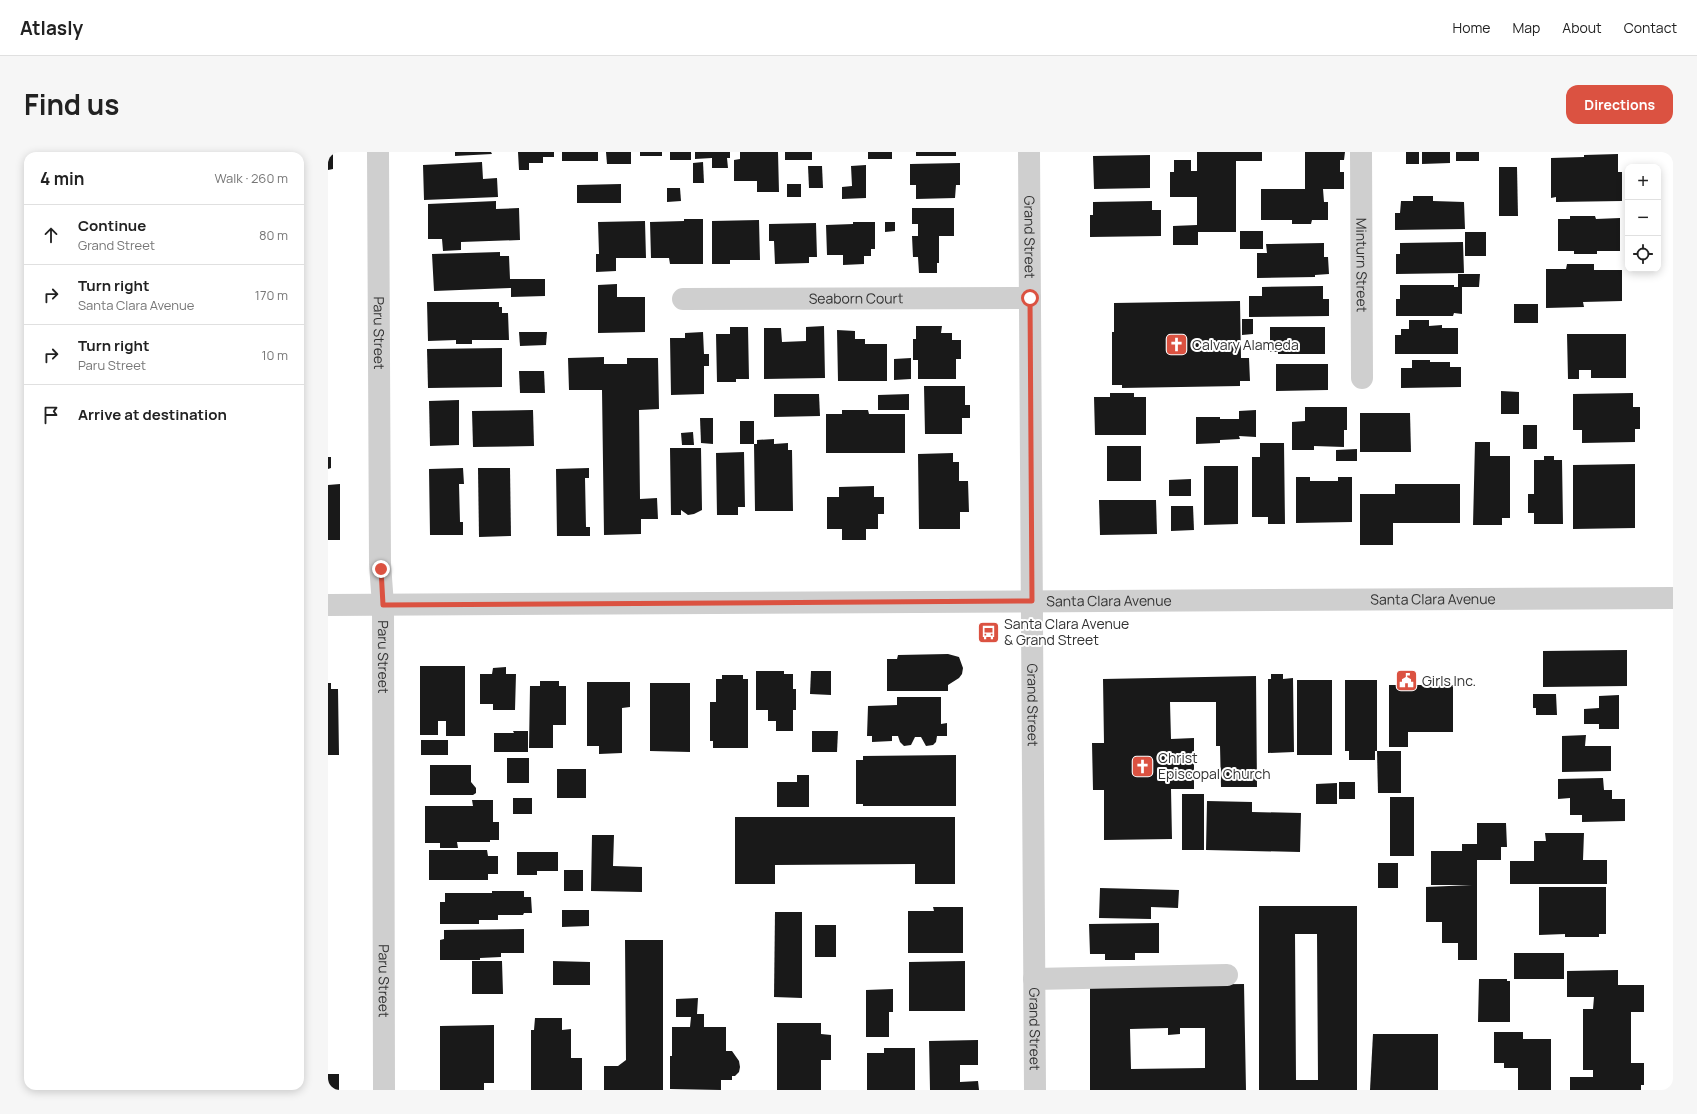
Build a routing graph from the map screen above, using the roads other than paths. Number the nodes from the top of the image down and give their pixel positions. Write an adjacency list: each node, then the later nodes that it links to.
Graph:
1 (378, 152): 10 (street, Paru Street)
2 (1029, 152): 4 (street, Grand Street)
3 (1361, 152): 6 (street, Minturn Street)
4 (1030, 298): 5 (street, Seaborn Court); 8 (street, Grand Street)
5 (683, 300)
6 (1362, 378)
7 (1673, 598): 8 (street, Santa Clara Avenue)
8 (1032, 601): 10 (street, Santa Clara Avenue); 12 (street, Grand Street)
9 (328, 605): 10 (street, Santa Clara Avenue)
10 (383, 605): 13 (street, Paru Street)
11 (1227, 975): 12 (street)
12 (1034, 979): 14 (street, Grand Street)
13 (384, 1090)
14 (1035, 1090)

